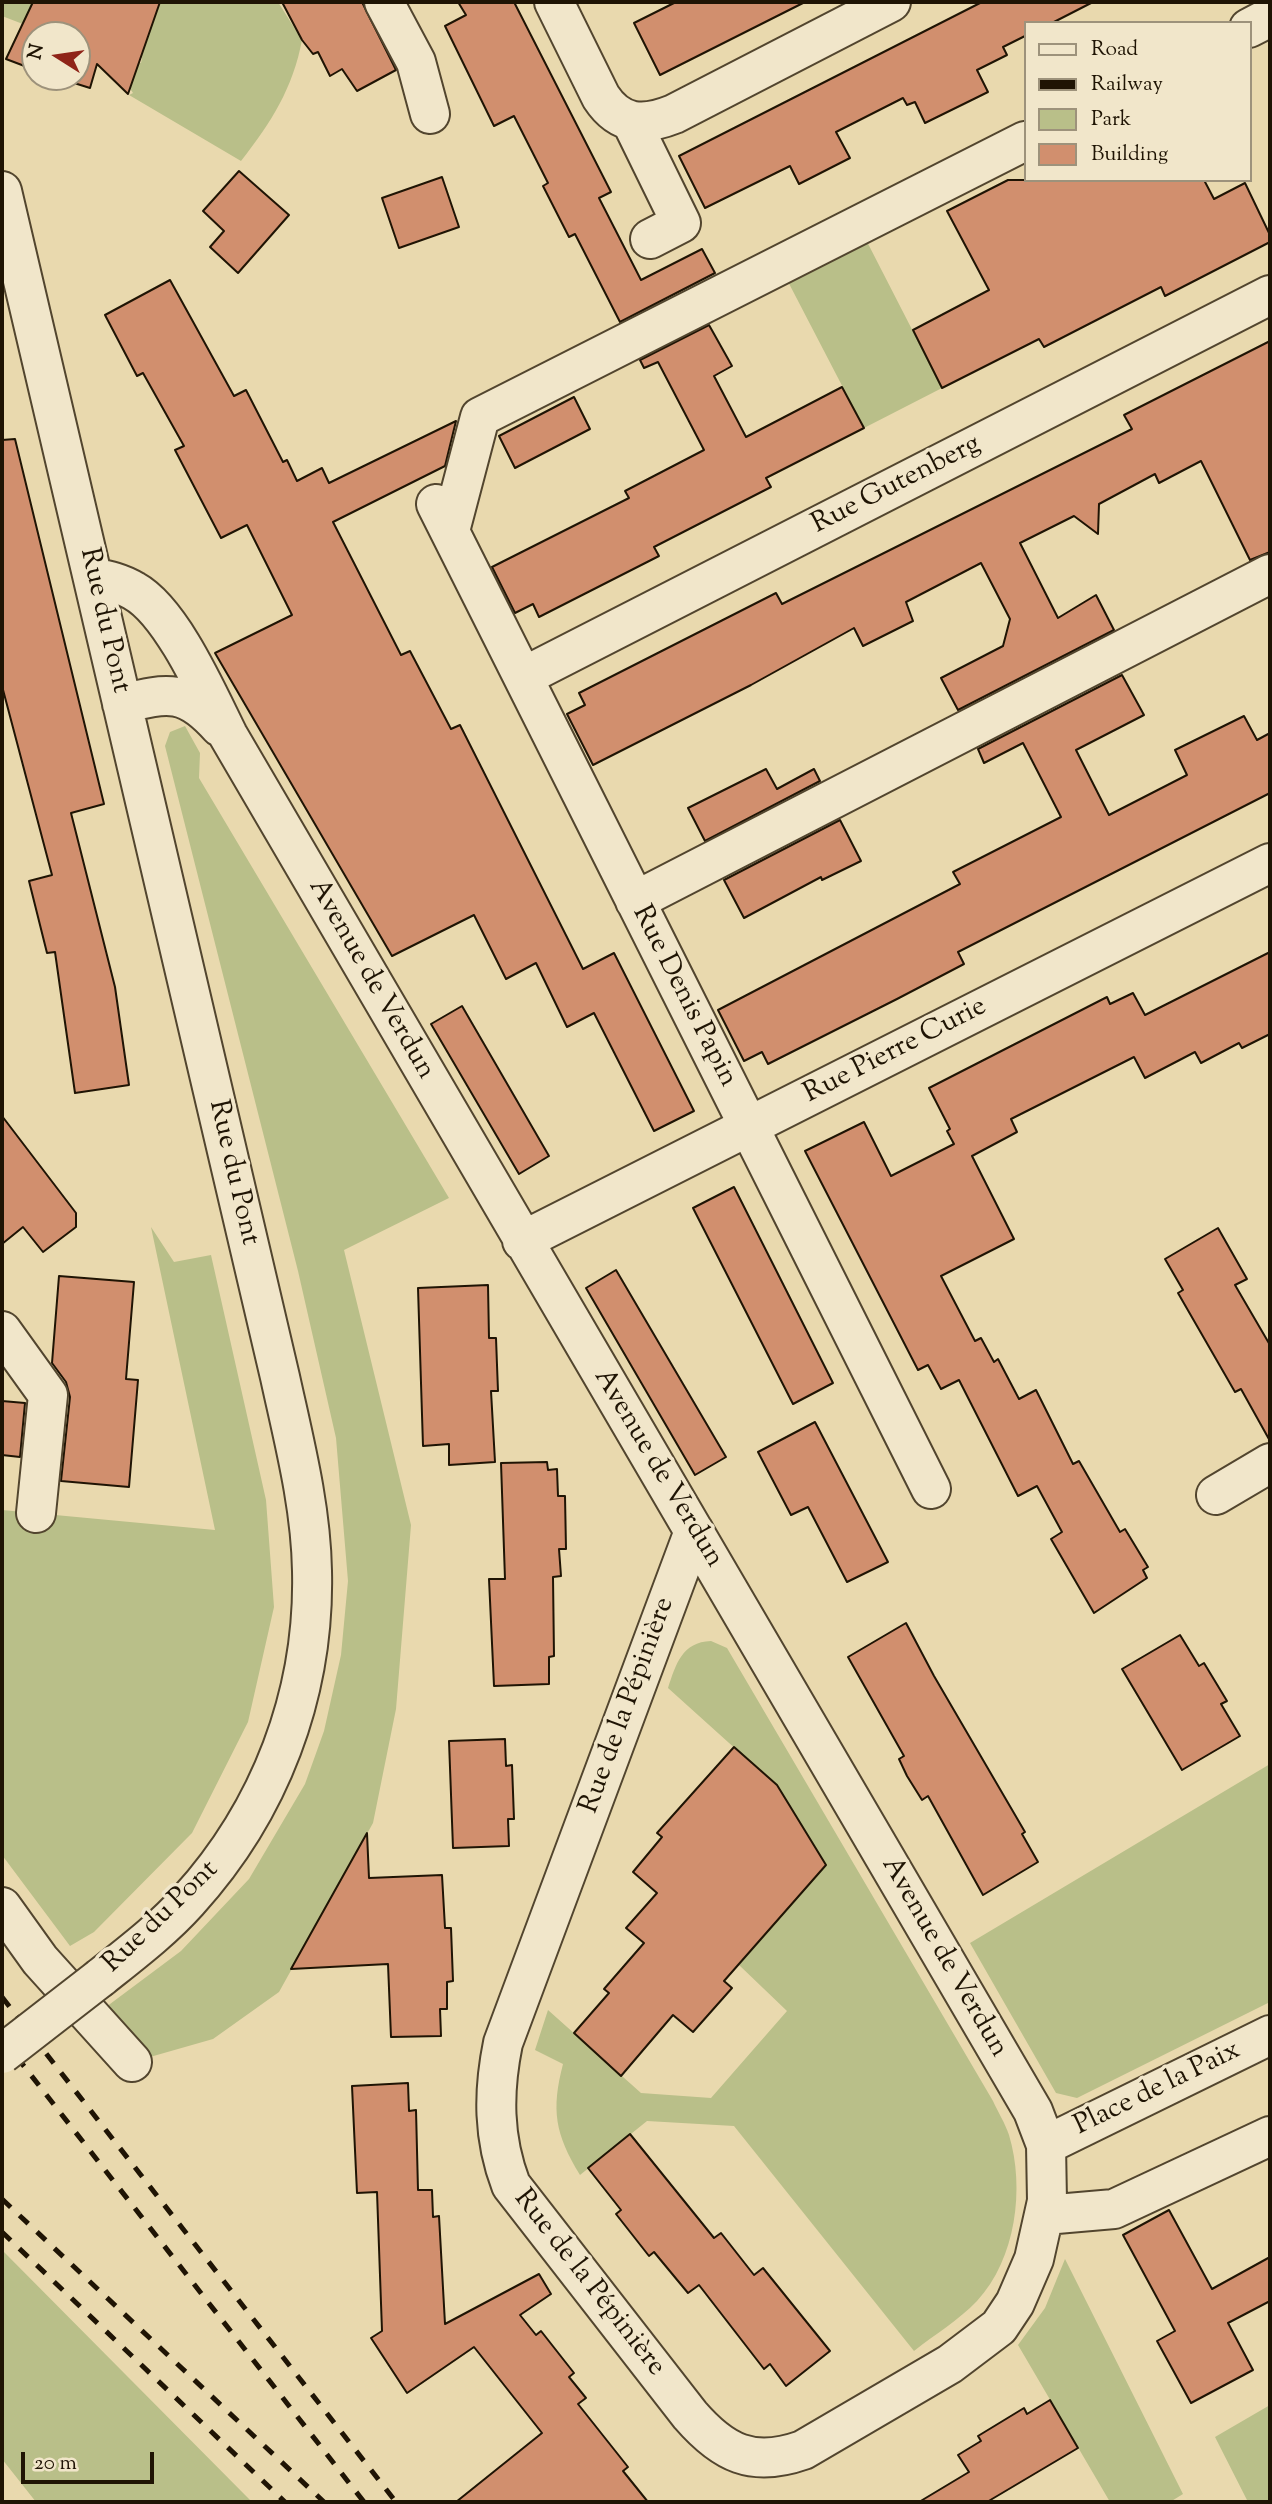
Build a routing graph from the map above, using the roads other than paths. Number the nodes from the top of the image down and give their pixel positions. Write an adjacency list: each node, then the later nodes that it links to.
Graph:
1 (384, 2): 6 (street)
2 (554, 2): 7 (street)
3 (891, 2): 7 (street)
4 (1270, 17): 5 (street)
5 (1251, 26)
6 (430, 114)
7 (632, 123): 10 (street)
8 (1024, 142): 14 (street, Rue Denis Papin)
9 (2, 191): 13 (street, Rue du Pont)
10 (650, 239)
11 (1270, 295): 14 (street, Rue Gutenberg)
12 (1270, 574): 18 (street)
13 (93, 577): 15 (street, Rue du Pont); 16 (street, Avenue de Verdun)
14 (523, 677): 18 (street, Rue Denis Papin)
15 (122, 704): 16 (street, Avenue de Verdun); 29 (street, Rue du Pont, bridge)
16 (228, 735): 20 (street, Avenue de Verdun)
17 (1270, 863): 19 (street, Rue Pierre Curie)
18 (635, 901): 19 (street, Rue Denis Papin)
19 (749, 1127): 20 (street, Rue Pierre Curie); 23 (street, Rue Denis Papin)
20 (522, 1241): 26 (street, Avenue de Verdun)
21 (3, 1333): 25 (street)
22 (1270, 1463): 24 (street)
23 (931, 1489)
24 (1216, 1495)
25 (36, 1513)
26 (694, 1531): 32 (street, Avenue de Verdun); 33 (street, Rue de la Pépinière)
27 (2, 1908): 30 (street)
28 (1270, 2035): 32 (street, Place de la Paix)
29 (2, 2054)
30 (132, 2062)
31 (1270, 2136): 33 (street)
32 (1046, 2145): 33 (street, Avenue de Verdun)
33 (1045, 2215)

